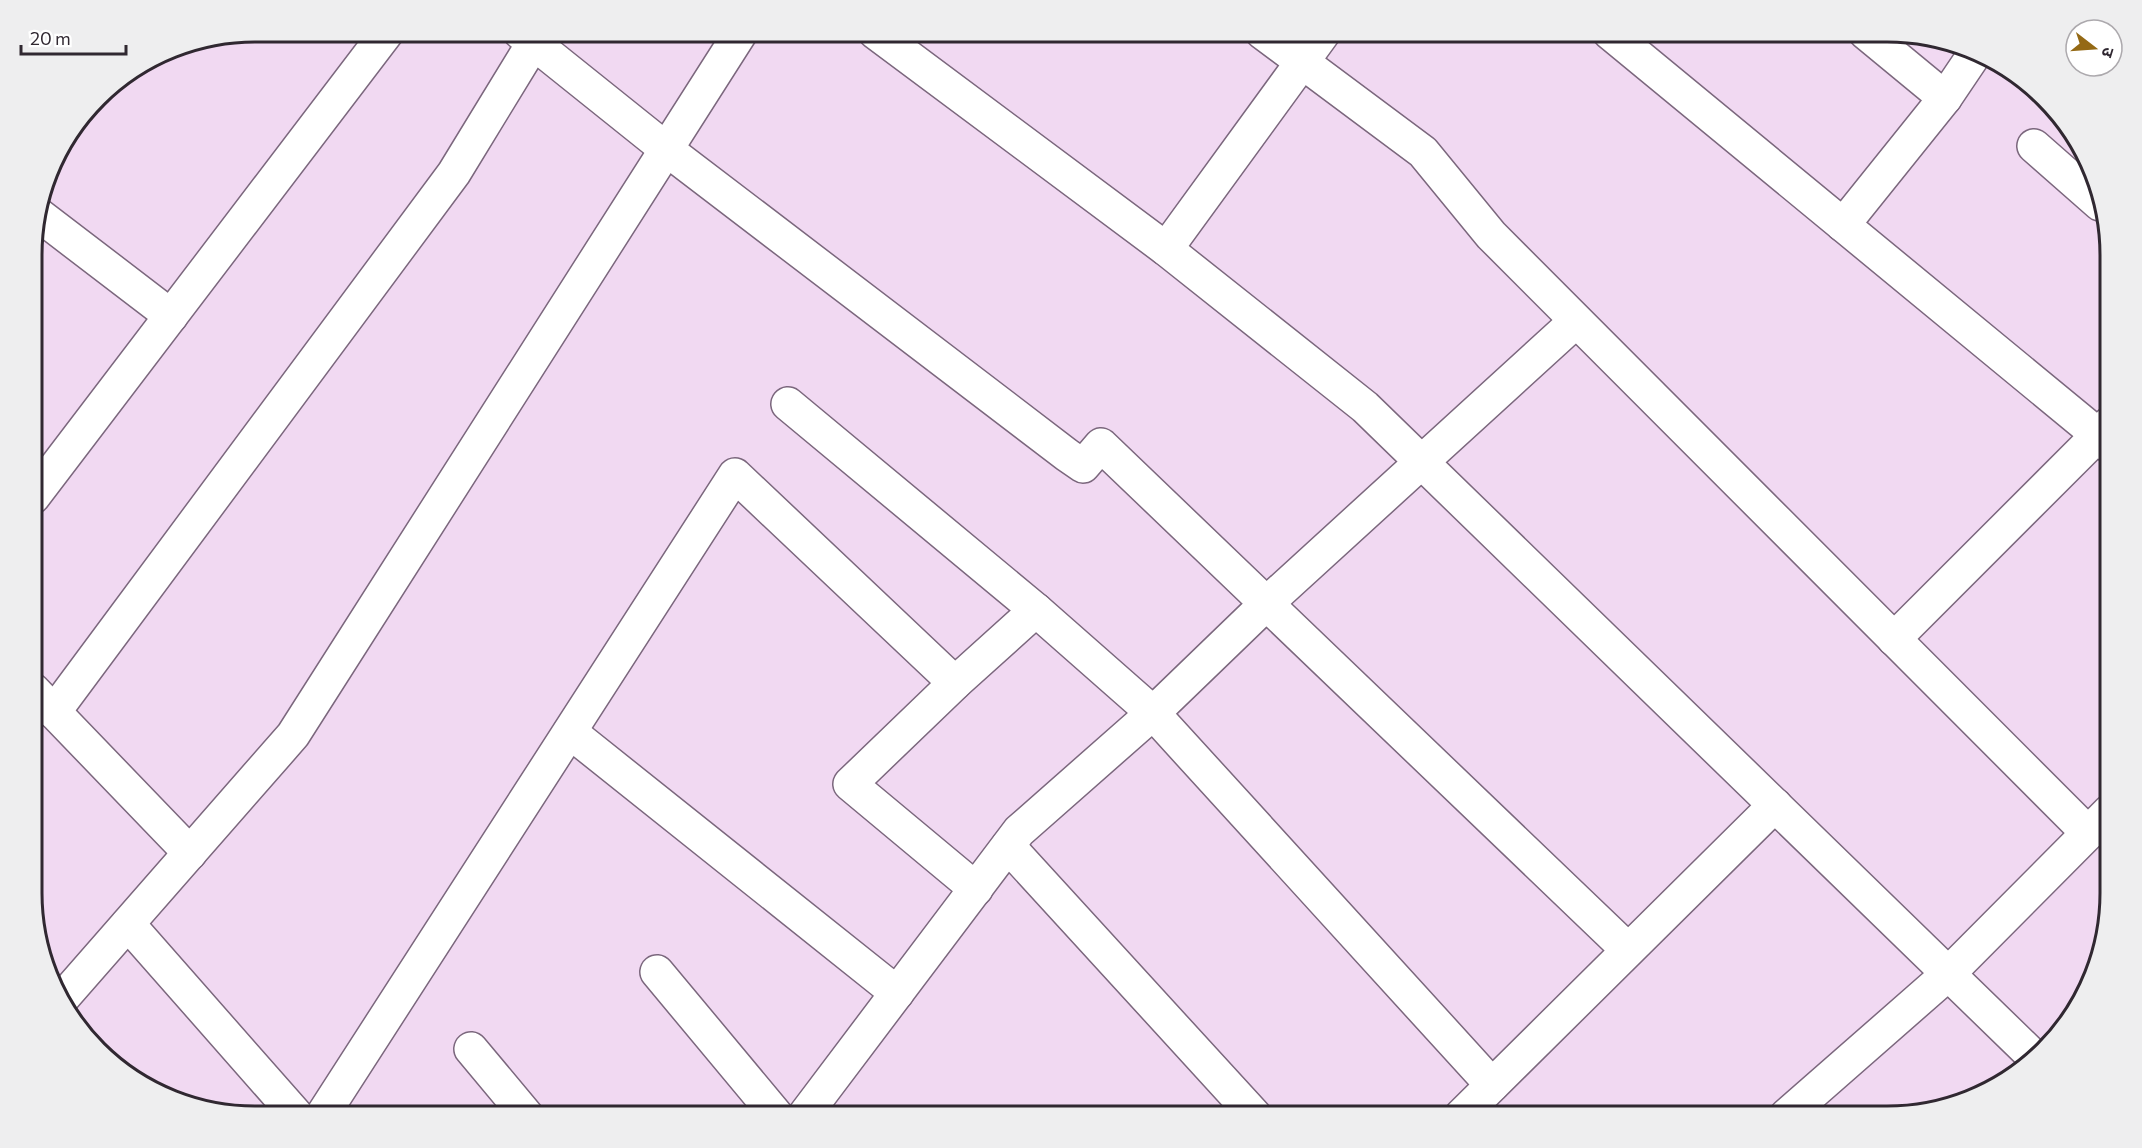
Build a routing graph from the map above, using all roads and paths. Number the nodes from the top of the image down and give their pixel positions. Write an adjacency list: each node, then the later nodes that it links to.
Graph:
1 (379, 42): 19 (street)
2 (524, 42): 30 (street)
3 (533, 42): 14 (street)
4 (735, 42): 14 (street)
5 (887, 42): 18 (street)
6 (1275, 42): 11 (street)
7 (1317, 42): 11 (street)
8 (1621, 42): 17 (street)
9 (1877, 42): 12 (street)
10 (1971, 59): 12 (street)
11 (1302, 62): 18 (street); 20 (street)
12 (1945, 98): 17 (street)
13 (2034, 146): 15 (street)
14 (666, 149): 26 (street); 36 (street)
15 (2092, 197)
16 (45, 220): 19 (street)
17 (1844, 225): 22 (street)
18 (1166, 249): 24 (street)
19 (171, 316): 25 (street)
20 (1576, 321): 24 (street); 28 (street)
21 (788, 404): 27 (street)
22 (2100, 430)
23 (2100, 441): 28 (street)
24 (1421, 462): 26 (street); 33 (street)
25 (42, 485)
26 (1267, 603): 31 (street); 39 (street)
27 (1036, 610): 29 (street); 31 (street)
28 (1894, 639): 34 (street)
29 (955, 683): 32 (street); 37 (street)
30 (44, 701): 36 (street)
31 (1153, 713): 35 (street); 46 (street)
32 (570, 732): 43 (street); 48 (street)
33 (1775, 805): 39 (street); 41 (street)
34 (2099, 822): 41 (street)
35 (1008, 846): 37 (street); 52 (street)
36 (190, 853): 38 (street)
37 (976, 889): 43 (street)
38 (128, 924): 42 (street); 47 (street)
39 (1628, 950): 46 (street)
40 (657, 972): 50 (street)
41 (1948, 974): 45 (street); 54 (street)
42 (67, 993)
43 (897, 993): 51 (street)
44 (471, 1049): 49 (street)
45 (2029, 1052)
46 (1492, 1085): 53 (street)
47 (288, 1106)
48 (328, 1106)
49 (519, 1106)
50 (769, 1106)
51 (812, 1106)
52 (1246, 1106)
53 (1471, 1106)
54 (1797, 1106)

